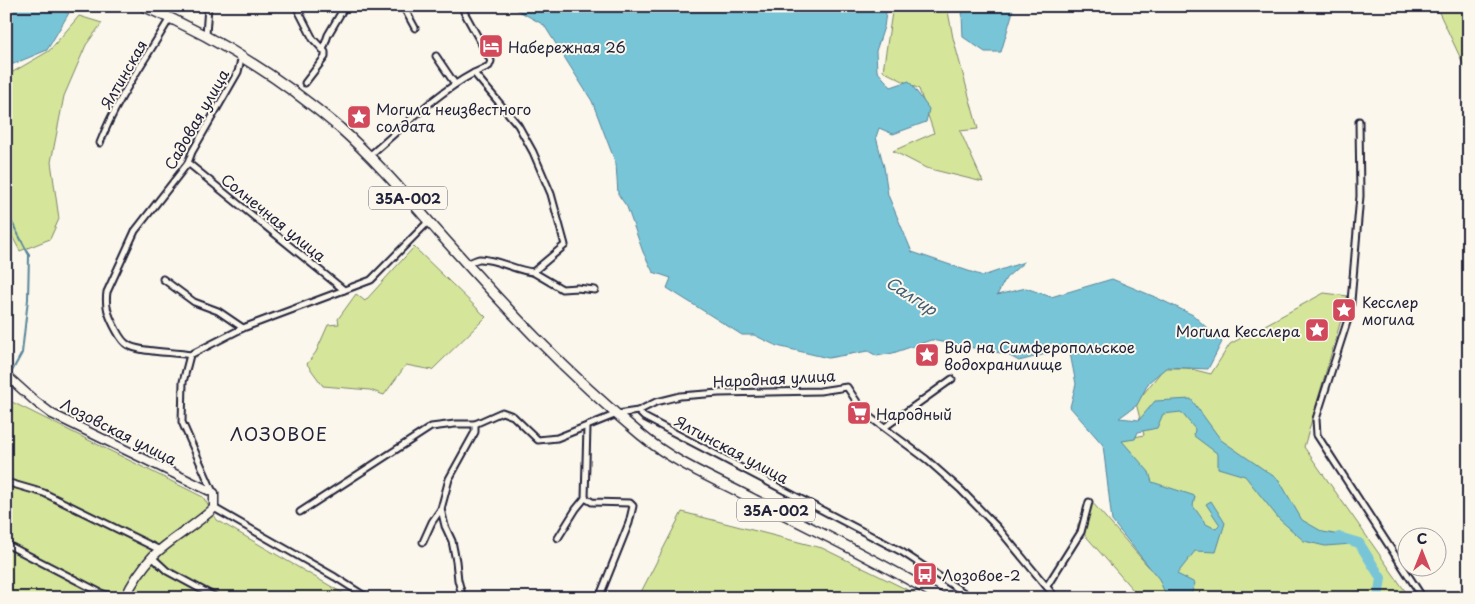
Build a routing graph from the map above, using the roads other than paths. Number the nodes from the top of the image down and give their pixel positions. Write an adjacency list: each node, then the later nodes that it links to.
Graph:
1 (143, 6): 7 (main road, 35А-002)
2 (208, 6): 9 (street)
3 (296, 6): 10 (street)
4 (345, 6): 10 (street)
5 (403, 6): 8 (street)
6 (464, 12): 13 (street)
7 (170, 18): 9 (main road, 35А-002); 17 (street, Ялтинская)
8 (415, 28)
9 (206, 35): 11 (main road, 35А-002)
10 (323, 50): 14 (street)
11 (242, 56): 18 (main road, 35А-002); 19 (street, Садовая улица)
12 (436, 56): 15 (street)
13 (474, 74): 15 (street); 22 (street)
14 (305, 83)
15 (455, 84): 18 (street)
16 (1359, 121): 57 (street)
17 (100, 143)
18 (369, 156): 20 (main road, 35А-002)
19 (188, 163): 24 (street, Солнечная улица); 27 (street, Садовая улица)
20 (429, 220): 21 (main road, 35А-002); 24 (street)
21 (467, 264): 22 (street); 31 (main road, 35А-002)
22 (533, 272): 25 (street)
23 (163, 279): 26 (street)
24 (344, 290): 26 (street)
25 (595, 290)
26 (243, 328): 27 (street)
27 (190, 355): 36 (street)
28 (6, 375): 36 (main road, Лозовская улица)
29 (952, 379): 34 (street)
30 (638, 411): 31 (street, Народная улица); 34 (street, Народная улица); 55 (street, Ялтинская улица)
31 (617, 414): 33 (street, Народная улица); 54 (main road, 35А-002)
32 (475, 424): 33 (street, Народная улица); 40 (street); 41 (street)
33 (587, 427): 37 (street)
34 (885, 427): 47 (street, Народная улица)
35 (6, 482): 45 (street)
36 (214, 493): 39 (main road)
37 (585, 498): 42 (street); 53 (street)
38 (1089, 502): 47 (street)
39 (214, 508): 45 (main road); 51 (street)
40 (441, 508): 43 (street); 52 (street)
41 (300, 512)
42 (558, 538)
43 (423, 542)
44 (6, 544): 48 (street)
45 (161, 550): 46 (main road)
46 (152, 557): 49 (main road); 50 (street)
47 (1047, 586): 56 (street, Народная улица)
48 (117, 598)
49 (126, 598)
50 (217, 598)
51 (368, 598)
52 (463, 598)
53 (599, 598)
54 (941, 598)
55 (972, 598)
56 (1056, 598)
57 (1423, 598)

